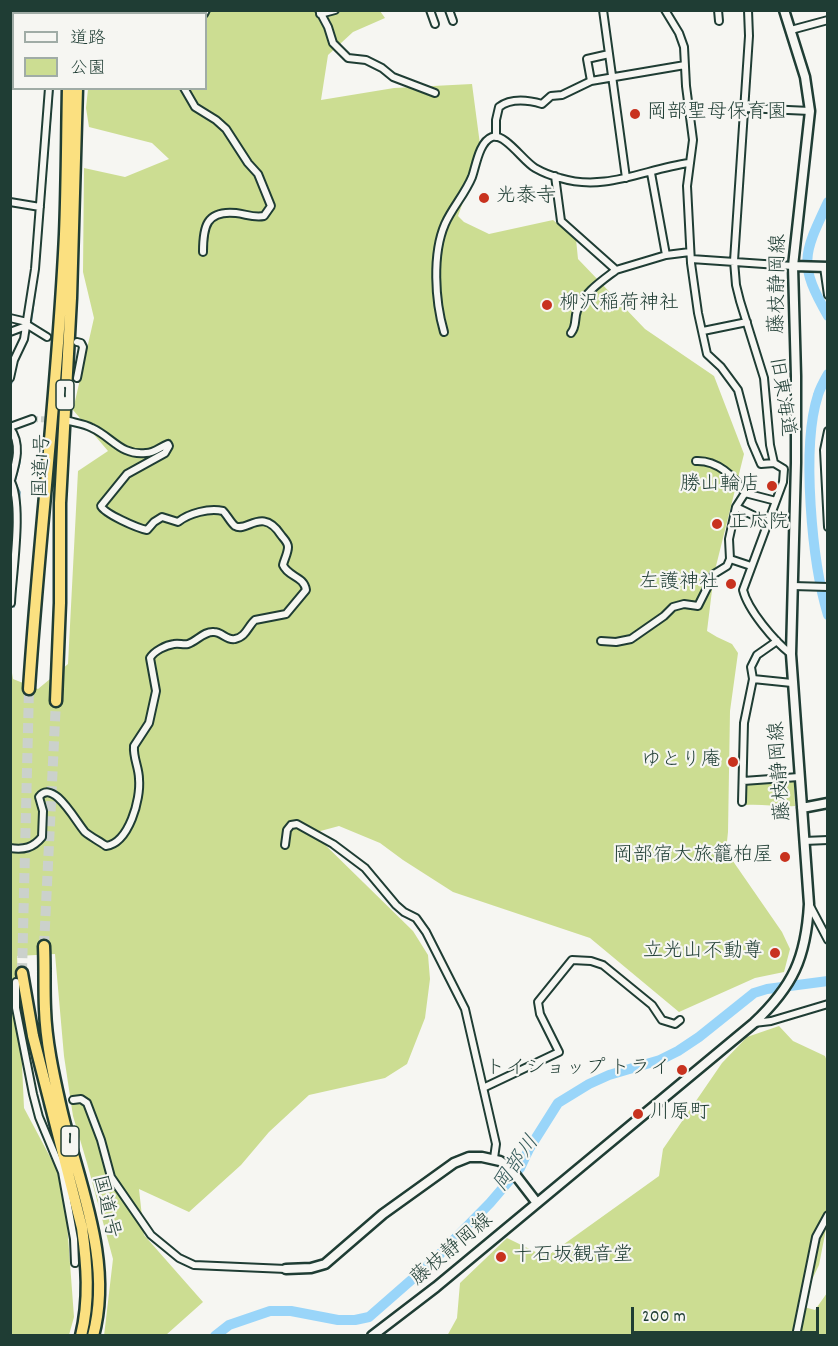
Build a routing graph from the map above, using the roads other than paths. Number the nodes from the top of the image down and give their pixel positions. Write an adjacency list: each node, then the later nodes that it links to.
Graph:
1 (335, 10): 9 (street)
2 (430, 10): 13 (street)
3 (449, 10): 11 (street)
4 (603, 10): 15 (street)
5 (665, 10): 16 (street)
6 (718, 10): 12 (street)
7 (748, 10): 24 (street, 旧東海道)
8 (784, 10): 14 (main road, 藤枝静岡線)
9 (320, 12): 23 (street)
10 (828, 20): 14 (street)
11 (453, 21)
12 (719, 21)
13 (435, 24)
14 (791, 30): 25 (main road, 藤枝静岡線)
15 (609, 54): 17 (street); 18 (street)
16 (685, 65): 17 (street); 27 (street)
17 (613, 78): 18 (street); 30 (street)
18 (591, 81): 26 (street)
19 (49, 90): 32 (street)
20 (68, 90): 76 (highway, 国道1号 / 1)
21 (77, 90): 77 (highway, 国道1号 / 1)
22 (185, 90): 33 (street)
23 (435, 93)
24 (744, 108): 25 (street); 36 (street, 旧東海道)
25 (810, 111): 37 (main road, 藤枝静岡線)
26 (496, 136): 29 (street); 46 (street)
27 (689, 163): 28 (street); 35 (street)
28 (651, 173): 30 (street); 34 (street)
29 (555, 176): 30 (street); 39 (street)
30 (626, 178)
31 (10, 202): 32 (street)
32 (40, 207): 43 (street)
33 (203, 252)
34 (666, 255): 35 (street); 39 (street)
35 (691, 255): 36 (street); 44 (street)
36 (734, 261): 37 (street); 42 (street, 旧東海道)
37 (796, 266): 38 (main road); 58 (main road, 藤枝静岡線)
38 (826, 267): 40 (street)
39 (616, 270): 47 (street)
40 (828, 295)
41 (10, 318): 43 (street)
42 (747, 322): 44 (street); 57 (street, 旧東海道)
43 (26, 324): 45 (street); 48 (street); 50 (street)
44 (703, 331): 57 (street)
45 (10, 332)
46 (444, 332)
47 (571, 333)
48 (47, 337)
49 (77, 342): 51 (street)
50 (10, 378)
51 (77, 378)
52 (32, 419): 54 (street)
53 (69, 420): 86 (street)
54 (10, 427): 60 (street)
55 (828, 431): 65 (street)
56 (696, 461): 61 (street)
57 (774, 463): 59 (street, 旧東海道)
58 (796, 463): 59 (street); 68 (main road, 藤枝静岡線)
59 (784, 469): 62 (street)
60 (11, 480): 70 (street)
61 (745, 493): 62 (street); 63 (street)
62 (776, 501): 64 (street)
63 (736, 507): 64 (street); 66 (street)
64 (767, 522): 67 (street)
65 (828, 527)
66 (730, 559): 67 (street); 71 (street)
67 (751, 566): 72 (street)
68 (793, 586): 69 (street); 73 (main road, 藤枝静岡線)
69 (828, 587)
70 (10, 603)
71 (601, 641)
72 (777, 641): 73 (street); 74 (street)
73 (791, 654): 75 (main road, 藤枝静岡線)
74 (753, 679): 75 (street); 79 (street)
75 (792, 683): 78 (main road, 藤枝静岡線)
76 (29, 689)
77 (56, 701)
78 (799, 777): 79 (street); 82 (main road, 藤枝静岡線)
79 (743, 781): 80 (street)
80 (742, 802)
81 (828, 803): 82 (main road)
82 (801, 808): 84 (main road, 藤枝静岡線)
83 (828, 840): 84 (street)
84 (804, 841): 87 (main road, 藤枝静岡線)
85 (285, 844): 95 (street)
86 (10, 848)
87 (809, 903): 88 (street); 94 (main road, 藤枝静岡線)
88 (825, 930): 89 (street)
89 (828, 940)
90 (44, 946): 103 (highway, 国道1号 / 1)
91 (19, 977): 100 (street); 102 (highway, 国道1号 / 1)
92 (828, 1004): 94 (street)
93 (680, 1020): 95 (street)
94 (754, 1023): 98 (main road, 藤枝静岡線)
95 (483, 1088): 97 (street)
96 (74, 1100): 101 (street)
97 (494, 1158): 98 (main road); 101 (main road)
98 (537, 1203): 104 (main road, 藤枝静岡線)
99 (828, 1215): 105 (street)
100 (75, 1263)
101 (286, 1269)
102 (81, 1335)
103 (93, 1335)
104 (372, 1335)
105 (796, 1335)

